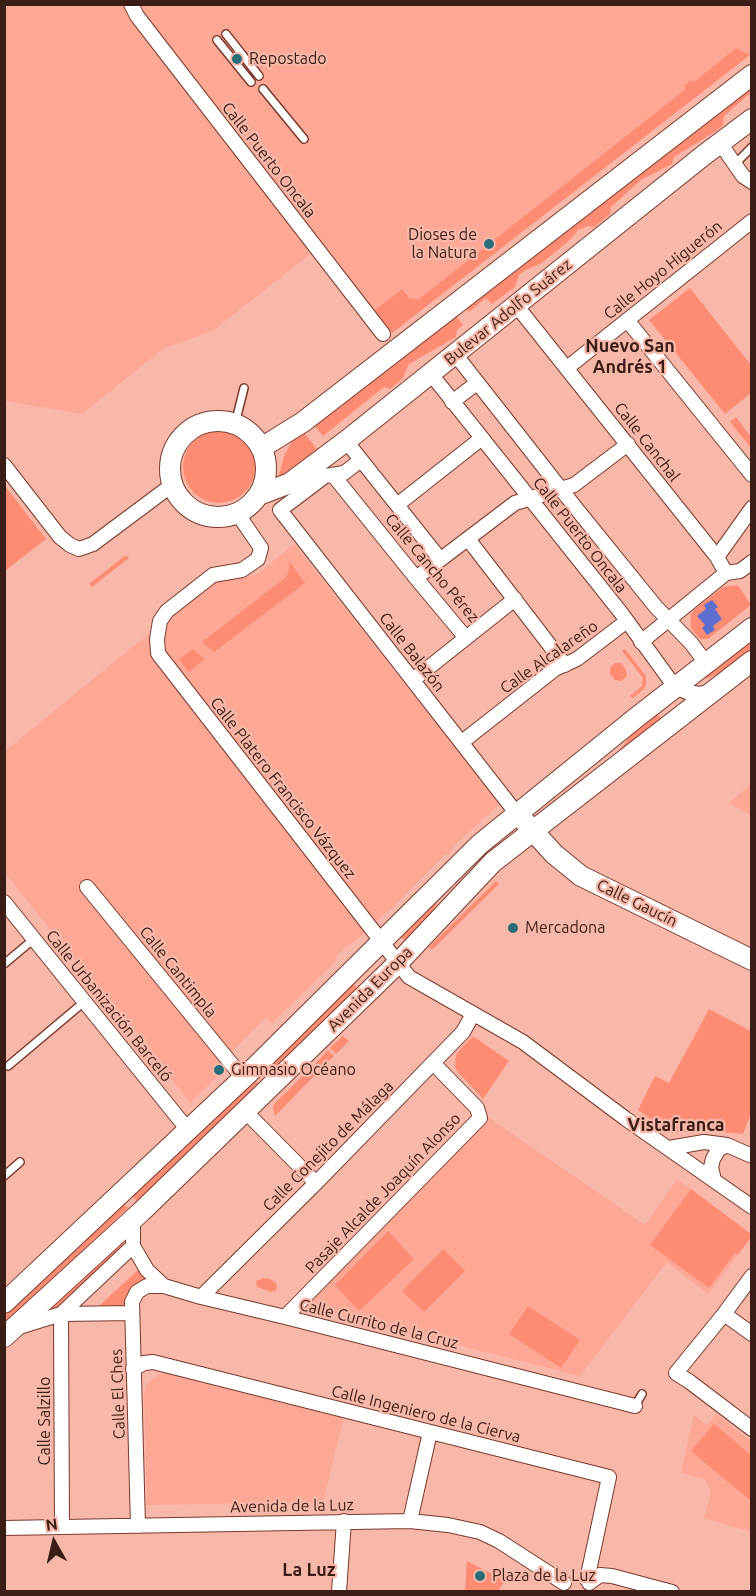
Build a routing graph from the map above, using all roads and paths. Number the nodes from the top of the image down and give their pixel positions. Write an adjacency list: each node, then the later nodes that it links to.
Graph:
1 (131, 4): 17 (street, Calle Puerto Oncala)
2 (226, 34): 5 (lane)
3 (217, 40): 6 (lane)
4 (752, 75): 28 (main road)
5 (259, 76)
6 (251, 82)
7 (263, 88): 9 (lane)
8 (752, 119): 10 (main road, Bulevar Adolfo Suárez)
9 (304, 139)
10 (720, 143): 12 (street); 15 (main road, Bulevar Adolfo Suárez)
11 (752, 147): 12 (lane)
12 (735, 164): 13 (street)
13 (752, 182)
14 (752, 220): 16 (street, Calle Hoyo Higuerón)
15 (516, 305): 18 (main road, Bulevar Adolfo Suárez); 19 (street, Calle Canchal)
16 (627, 320): 19 (street, Calle Hoyo Higuerón); 32 (street)
17 (378, 330)
18 (455, 354): 20 (main road, Bulevar Adolfo Suárez); 21 (street, Calle Puerto Oncala)
19 (567, 368): 27 (street, Calle Canchal)
20 (431, 374): 23 (street, Calle Puerto Oncala); 26 (main road, Bulevar Adolfo Suárez)
21 (477, 383): 23 (street); 34 (street, Calle Puerto Oncala)
22 (244, 388): 24 (lane)
23 (452, 402): 25 (street, Calle Puerto Oncala)
24 (235, 424): 28 (main road); 33 (main road)
25 (482, 438): 36 (street, Calle Puerto Oncala); 37 (street)
26 (346, 441): 29 (street, Calle Cancho Pérez); 35 (main road, Bulevar Adolfo Suárez)
27 (628, 444): 34 (street); 41 (street, Calle Canchal)
28 (261, 448): 35 (main road)
29 (361, 460): 31 (street); 37 (street, Calle Cancho Pérez)
30 (4, 465): 33 (street)
31 (333, 475): 45 (street, Calle Cancho Pérez); 55 (street, Calle Balazón)
32 (752, 475)
33 (172, 485): 39 (main road)
34 (561, 490): 36 (street); 47 (street, Calle Puerto Oncala)
35 (258, 495): 39 (main road)
36 (530, 498): 40 (street); 48 (street, Calle Puerto Oncala)
37 (397, 505): 42 (street, Calle Cancho Pérez)
38 (752, 508): 41 (street)
39 (237, 513): 64 (street, Calle Platero Francisco Vázquez)
40 (468, 539): 42 (street); 46 (street)
41 (717, 557): 44 (street, Calle Canchal)
42 (440, 559): 45 (street)
43 (752, 562): 44 (street)
44 (726, 573): 47 (street)
45 (416, 578): 50 (street, Calle Cancho Pérez)
46 (515, 599): 50 (street, Calle Cancho Pérez); 54 (street)
47 (669, 620): 51 (street); 53 (street, Calle Puerto Oncala)
48 (627, 621): 51 (street, Calle Puerto Oncala); 54 (street, Calle Alcalareño)
49 (752, 628): 53 (main road, Avenida Europa)
50 (466, 638): 55 (street)
51 (641, 642): 56 (street, Calle Puerto Oncala)
52 (752, 661): 57 (main road, Avenida Europa)
53 (706, 663): 56 (main road, Avenida Europa)
54 (565, 665): 58 (street, Calle Alcalareño)
55 (413, 680): 58 (street, Calle Balazón)
56 (675, 687): 57 (street); 59 (main road, Avenida Europa)
57 (714, 690): 60 (main road, Avenida Europa)
58 (462, 742): 59 (street, Calle Balazón)
59 (518, 814): 60 (main road, Calle Gaucín); 64 (main road, Avenida Europa)
60 (533, 831): 65 (main road, Calle Gaucín); 66 (main road, Avenida Europa)
61 (87, 887): 72 (street, Calle Cantimpla)
62 (4, 902): 63 (street, Calle Urbanización Barceló)
63 (34, 939): 67 (lane); 68 (street, Calle Urbanización Barceló)
64 (382, 942): 66 (street, Calle Platero Francisco Vázquez); 72 (main road, Avenida Europa)
65 (752, 960)
66 (398, 963): 69 (street, Calle Platero Francisco Vázquez); 73 (main road, Avenida Europa)
67 (4, 964)
68 (84, 1002): 71 (lane); 74 (street, Calle Urbanización Barceló)
69 (472, 1014): 70 (street, Calle Conejito de Málaga); 76 (street, Calle Platero Francisco Vázquez)
70 (433, 1064): 81 (street, Calle Conejito de Málaga); 92 (street, Pasaje Alcalde Joaquín Alonso)
71 (8, 1066)
72 (243, 1078): 74 (main road, Avenida Europa)
73 (245, 1111): 81 (street); 83 (main road, Avenida Europa)
74 (188, 1130): 88 (main road, Avenida Europa)
75 (727, 1145): 76 (street); 77 (street); 80 (street)
76 (669, 1148): 80 (street, Calle Platero Francisco Vázquez)
77 (751, 1153)
78 (20, 1162): 79 (lane)
79 (4, 1176)
80 (714, 1180): 82 (street, Calle Platero Francisco Vázquez)
81 (316, 1183): 87 (street, Calle Conejito de Málaga)
82 (752, 1207)
83 (133, 1219): 84 (street); 93 (main road, Avenida Europa)
84 (133, 1246): 86 (street); 90 (street)
85 (752, 1276): 91 (street)
86 (164, 1286): 87 (street, Calle Currito de la Cruz); 89 (street, Calle El Ches)
87 (201, 1297): 92 (street, Calle Currito de la Cruz)
88 (4, 1303)
89 (132, 1313): 90 (street); 95 (street, Calle El Ches)
90 (61, 1314): 93 (street); 102 (street, Calle Salzillo)
91 (724, 1314): 94 (street); 97 (street)
92 (285, 1317): 96 (street, Calle Currito de la Cruz)
93 (9, 1332)
94 (752, 1334)
95 (133, 1369): 98 (street, Calle Ingeniero de la Cierva); 101 (street, Calle El Ches)
96 (638, 1400)
97 (752, 1429)
98 (430, 1432): 100 (street); 104 (street, Calle Ingeniero de la Cierva)
99 (344, 1521): 100 (street, Avenida de la Luz); 101 (street, Avenida de la Luz); 106 (street)
100 (410, 1521): 105 (street, Avenida de la Luz)
101 (138, 1526): 102 (street, Avenida de la Luz)
102 (62, 1527): 103 (street, Avenida de la Luz)
103 (4, 1528)
104 (589, 1585): 105 (street); 107 (street)
105 (563, 1587)
106 (339, 1592)
107 (672, 1592)

